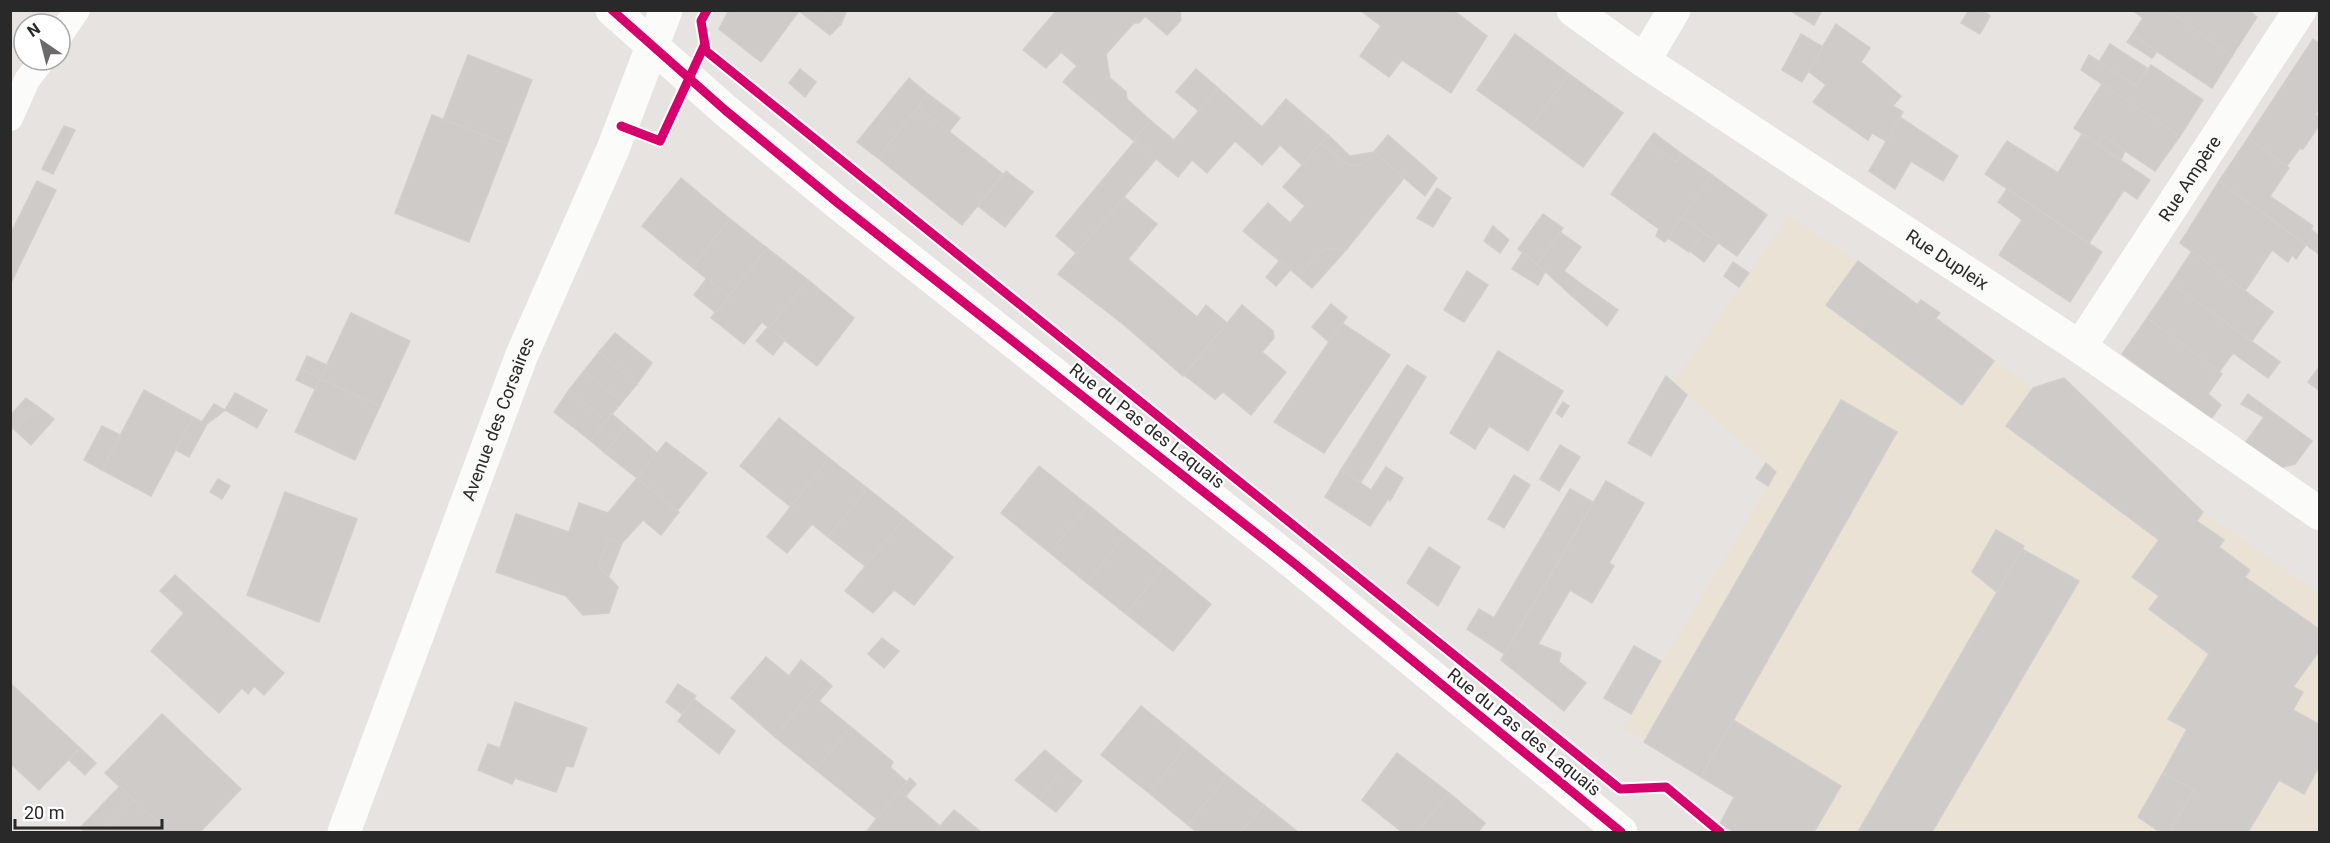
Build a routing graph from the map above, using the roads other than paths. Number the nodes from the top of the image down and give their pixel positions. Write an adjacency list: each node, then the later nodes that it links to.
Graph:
1 (612, 10): 6 (street, Rue du Pas des Laquais)
2 (666, 10): 6 (street, Avenue des Corsaires)
3 (1573, 10): 7 (street, Rue Dupleix)
4 (1674, 10): 7 (street)
5 (2300, 10): 10 (street, Rue Ampère)
6 (652, 46): 12 (street, Avenue des Corsaires); 13 (street, Rue du Pas des Laquais)
7 (1644, 61): 10 (street, Rue Dupleix)
8 (33, 72): 9 (lane)
9 (10, 118)
10 (2080, 347): 11 (street, Rue Dupleix)
11 (2315, 502)
12 (344, 832)
13 (1621, 832)

